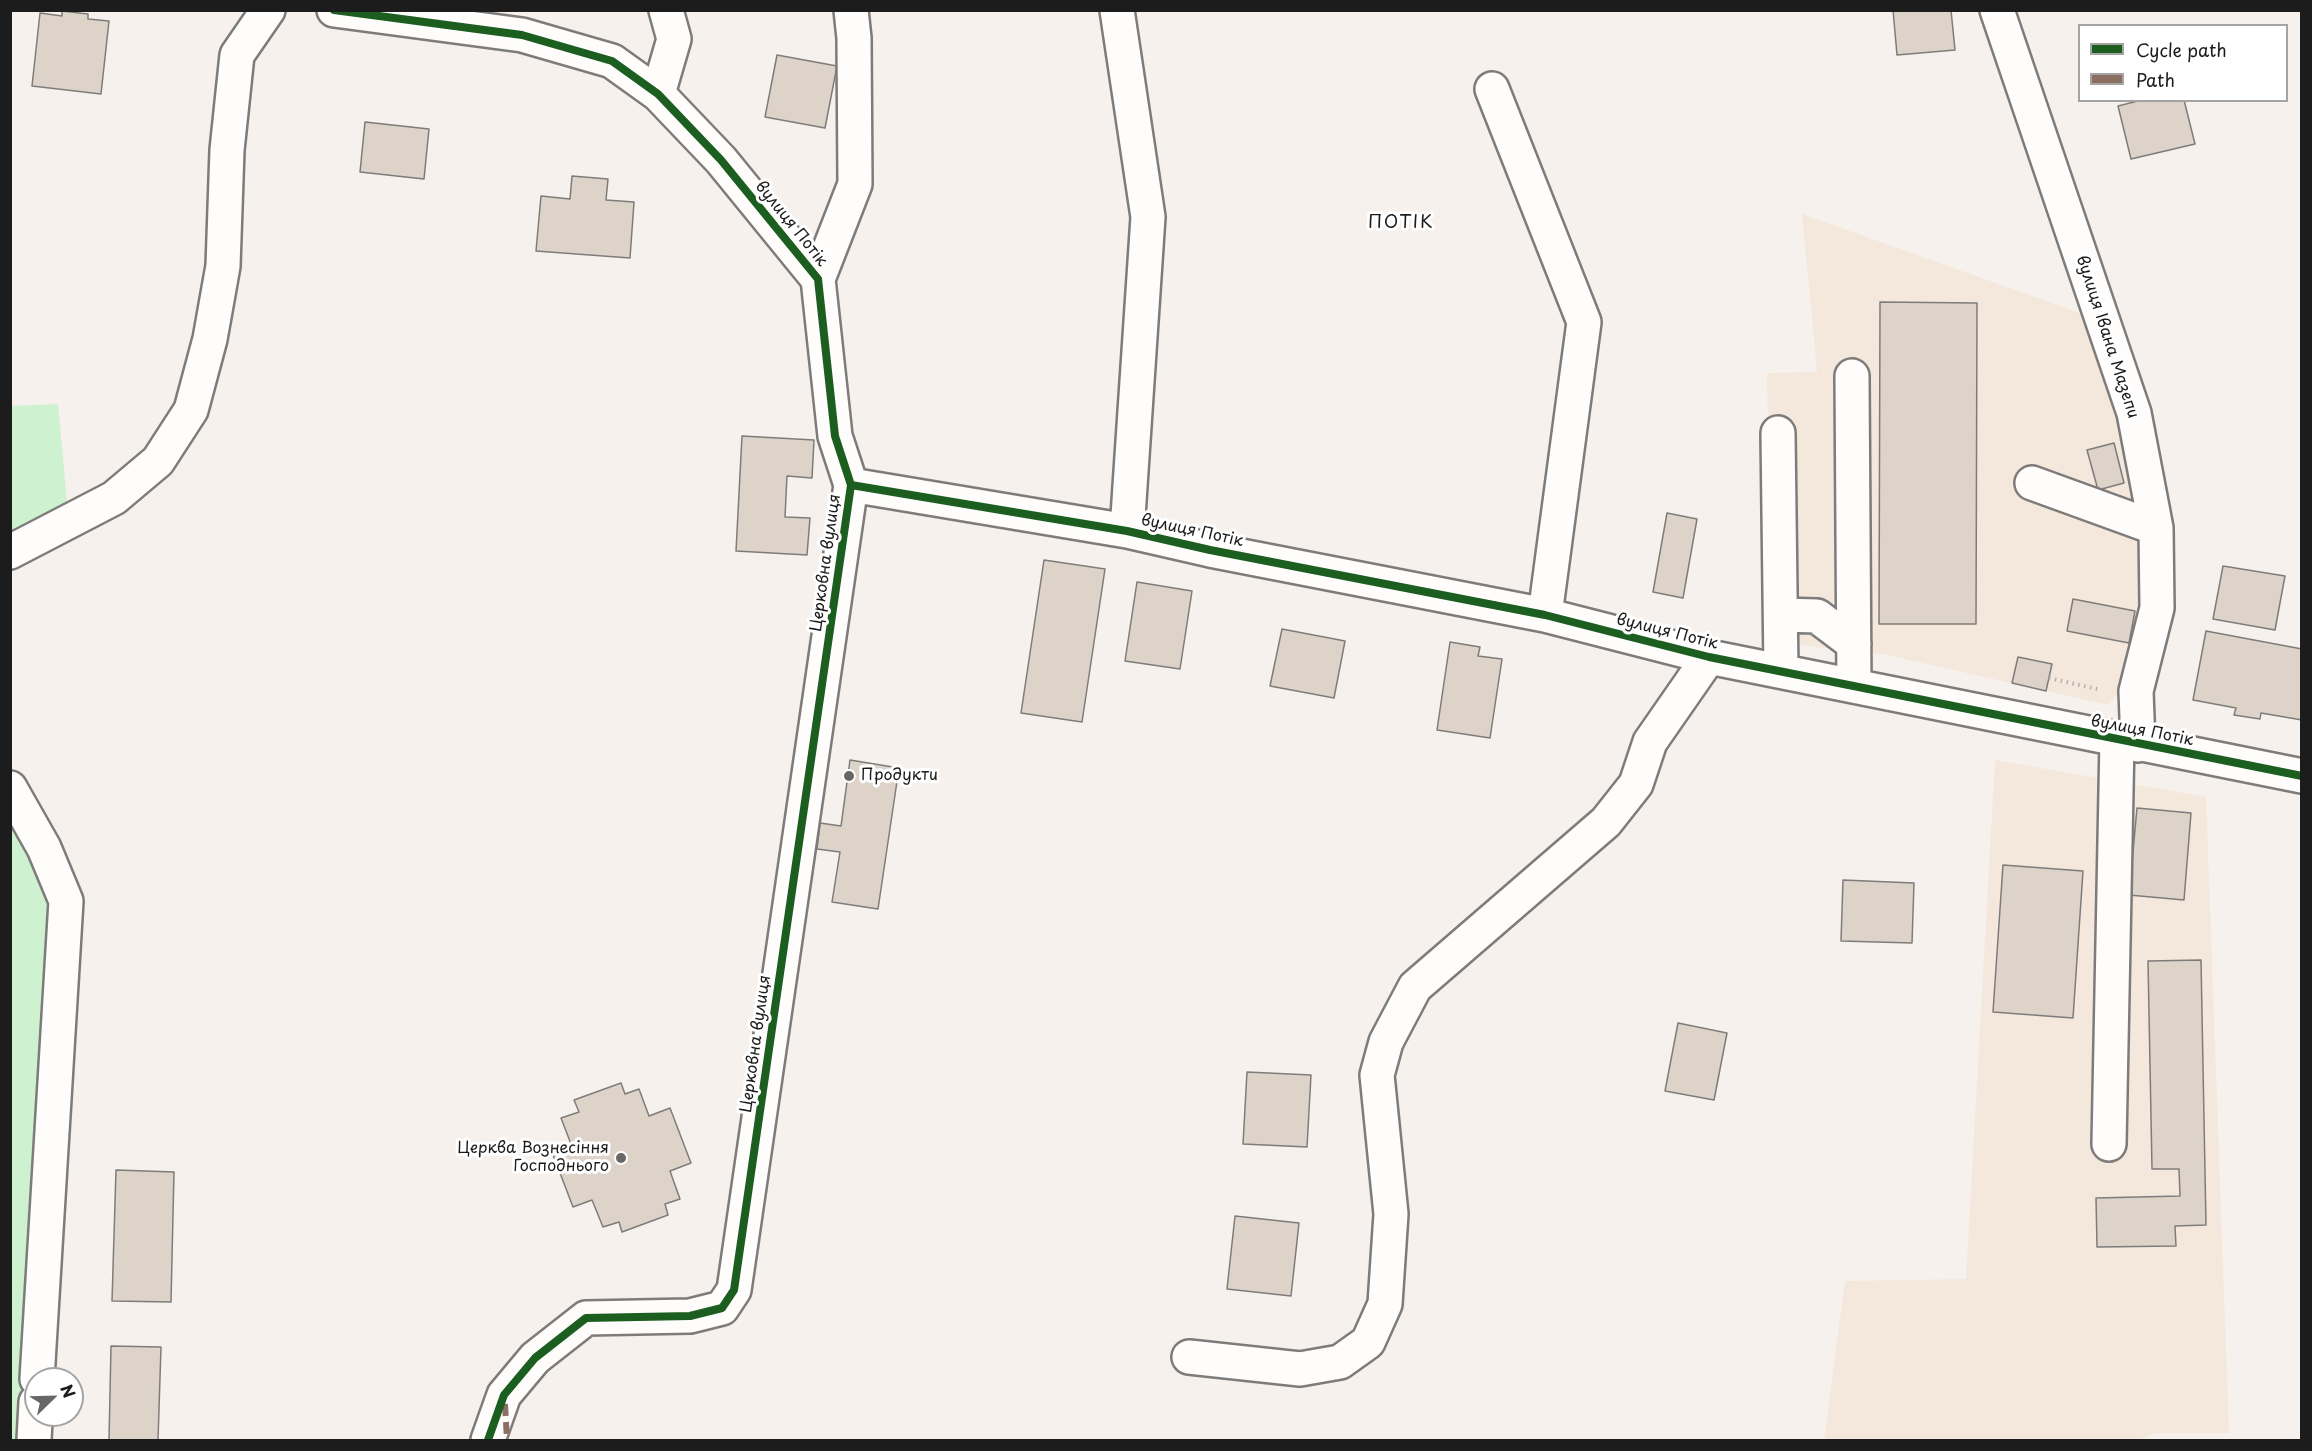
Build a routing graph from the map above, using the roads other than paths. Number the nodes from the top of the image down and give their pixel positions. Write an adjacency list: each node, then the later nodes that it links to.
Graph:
1 (268, 10): 16 (street)
2 (334, 10): 8 (street, вулиця Потік)
3 (666, 10): 8 (street)
4 (851, 10): 9 (street)
5 (1117, 10): 15 (street)
6 (1997, 10): 14 (street, вулиця Івана Мазепи)
7 (1492, 89): 17 (street)
8 (658, 94): 9 (street, вулиця Потік)
9 (818, 279): 13 (street, вулиця Потік)
10 (1852, 376): 19 (street)
11 (1778, 433): 18 (street)
12 (2032, 483): 14 (street)
13 (851, 484): 15 (street, вулиця Потік); 29 (street, Церковна вулиця)
14 (2156, 528): 23 (street, вулиця Івана Мазепи)
15 (1127, 531): 17 (street, вулиця Потік)
16 (10, 552)
17 (1545, 615): 20 (street, вулиця Потік)
18 (1781, 615): 19 (street); 21 (street)
19 (1854, 644): 22 (street)
20 (1709, 657): 21 (street, вулиця Потік); 27 (street)
21 (1782, 671): 22 (street, вулиця Потік)
22 (1854, 686): 23 (street, вулиця Потік)
23 (2131, 735): 24 (street, вулиця Потік); 26 (street, вулиця Івана Мазепи)
24 (2301, 776)
25 (10, 788): 28 (street)
26 (2109, 1144)
27 (1189, 1357)
28 (38, 1367)
29 (488, 1440)

